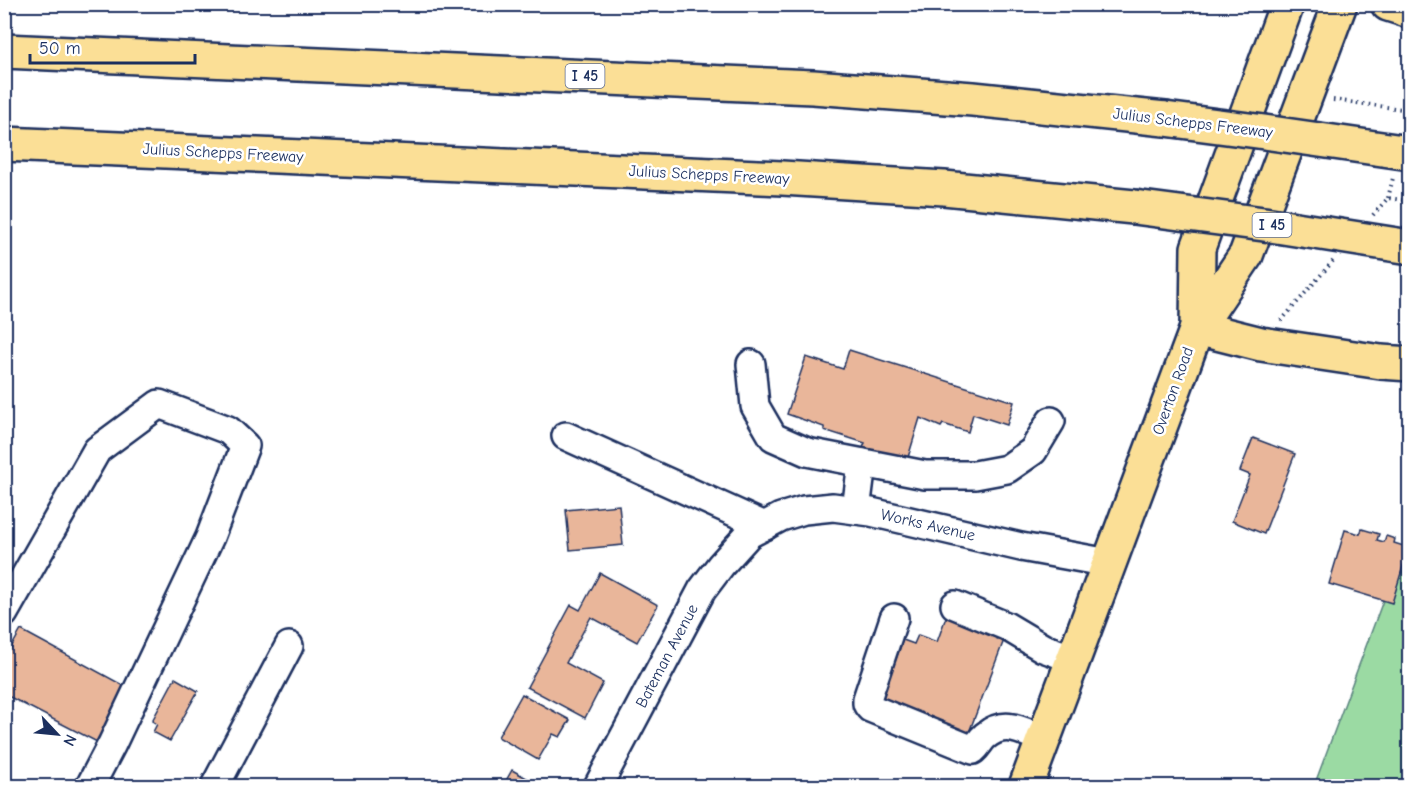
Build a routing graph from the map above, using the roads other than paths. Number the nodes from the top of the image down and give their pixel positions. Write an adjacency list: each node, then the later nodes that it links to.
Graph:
1 (1287, 4): 9 (main road)
2 (1340, 4): 9 (main road, Overton Road)
3 (1388, 4): 4 (main road)
4 (1410, 11)
5 (4, 51): 7 (main road, Julius Schepps Freeway / I 45, bridge)
6 (4, 144): 8 (main road, Julius Schepps Freeway / I 45, bridge)
7 (1410, 153)
8 (1410, 247)
9 (1197, 328): 10 (main road); 17 (main road, Overton Road)
10 (1395, 363)
11 (751, 364): 14 (street)
12 (1051, 421): 14 (street)
13 (567, 436): 16 (street)
14 (862, 463): 15 (street)
15 (856, 510): 16 (street, Works Avenue); 17 (street, Works Avenue)
16 (757, 530): 26 (street, Bateman Avenue)
17 (1109, 564): 22 (main road, Overton Road)
18 (955, 605): 22 (street)
19 (4, 613): 24 (street)
20 (894, 618): 23 (street)
21 (289, 646): 25 (street)
22 (1074, 659): 23 (main road, Overton Road)
23 (1043, 739): 27 (main road, Overton Road)
24 (90, 786)
25 (215, 786)
26 (598, 786)
27 (1026, 786)

